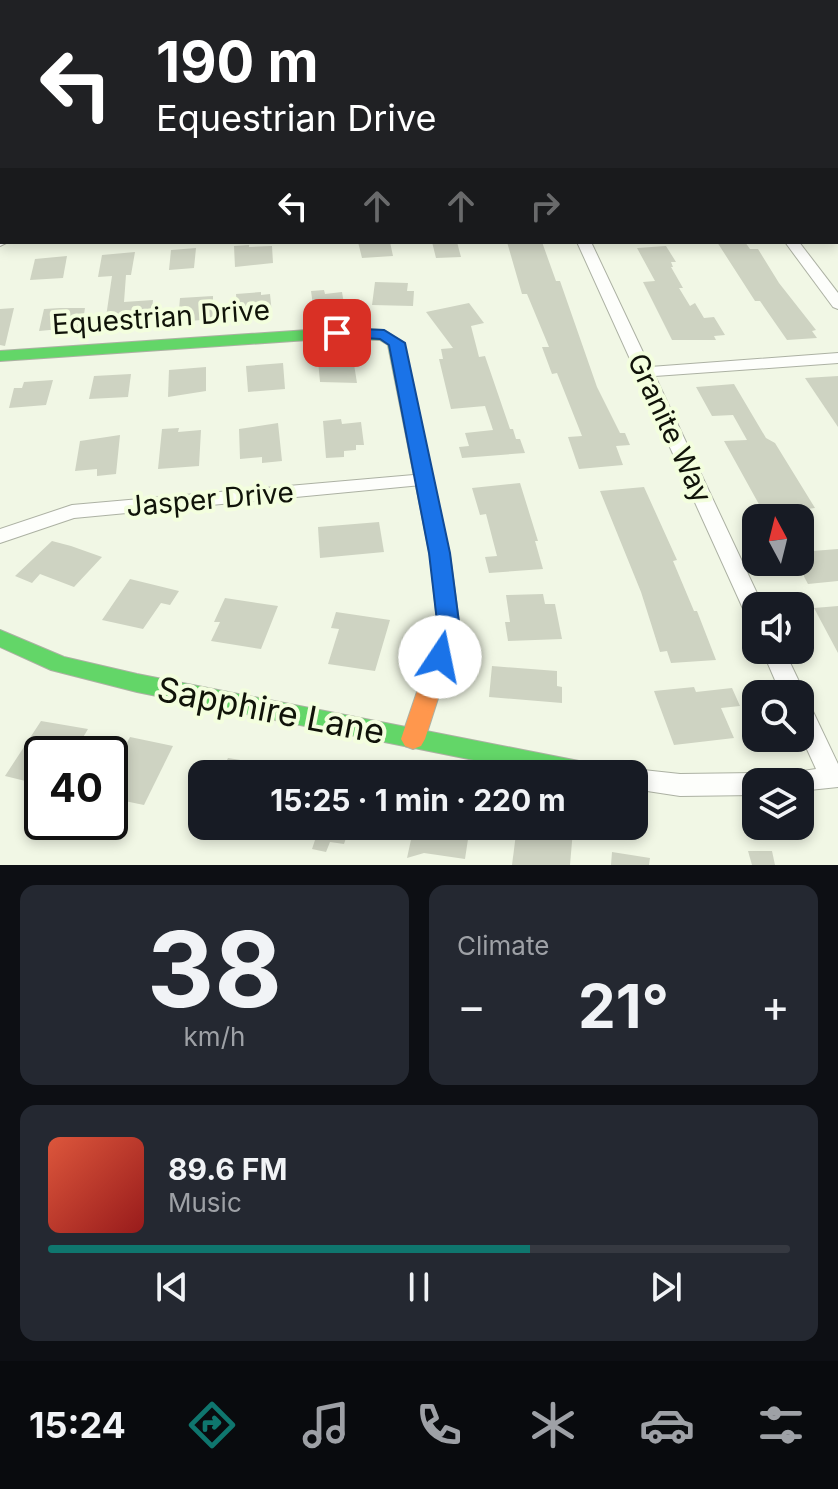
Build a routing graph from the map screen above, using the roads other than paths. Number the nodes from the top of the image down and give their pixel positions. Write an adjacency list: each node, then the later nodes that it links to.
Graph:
1 (585, 244): 6 (street, Granite Way)
2 (793, 244): 3 (street)
3 (838, 304)
4 (0, 356): 7 (street, Equestrian Drive)
5 (838, 358): 6 (street)
6 (644, 372): 9 (street, Granite Way)
7 (425, 480): 8 (street, Jasper Drive); 12 (street, Equestrian Drive)
8 (0, 536)
9 (746, 592)
10 (0, 638): 12 (street, Sapphire Lane)
11 (814, 736): 14 (street)
12 (413, 739): 13 (street, Sapphire Lane)
13 (522, 760)
14 (835, 777): 15 (street)
15 (814, 779)
16 (648, 781): 17 (street)
17 (742, 784)

